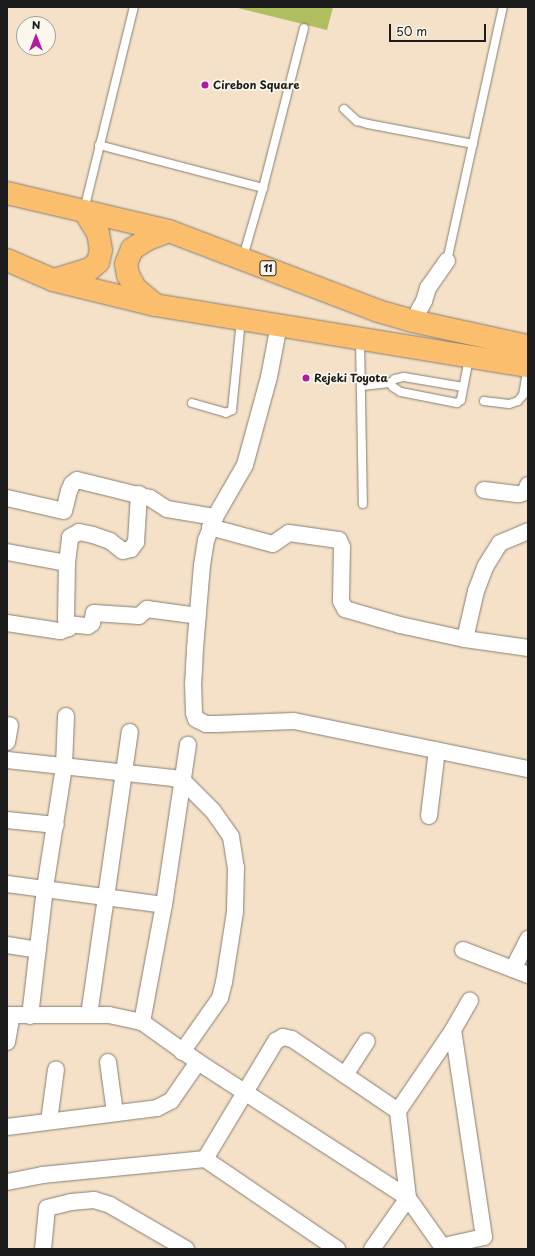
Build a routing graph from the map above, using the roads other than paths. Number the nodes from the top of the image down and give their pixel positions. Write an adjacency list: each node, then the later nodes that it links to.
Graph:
1 (134, 7): 6 (lane)
2 (503, 7): 5 (lane)
3 (304, 28): 7 (lane)
4 (344, 109): 5 (lane)
5 (474, 144): 13 (lane)
6 (99, 145): 7 (lane); 9 (lane)
7 (264, 188): 11 (lane)
8 (7, 193): 9 (highway, 11)
9 (84, 211): 10 (highway, 11); 14 (highway)
10 (169, 232): 11 (highway, 11); 15 (highway)
11 (242, 258): 17 (highway, 11)
12 (7, 260): 14 (highway)
13 (447, 261): 17 (street)
14 (53, 280): 15 (highway)
15 (155, 305): 16 (highway)
16 (242, 320): 18 (highway); 27 (lane)
17 (413, 321): 20 (highway, 11)
18 (279, 325): 19 (highway); 34 (street)
19 (360, 338): 21 (highway); 24 (lane)
20 (528, 346)
21 (469, 357): 22 (highway); 25 (lane)
22 (528, 366): 26 (lane)
23 (390, 383): 24 (lane); 25 (lane); 25 (lane)
24 (362, 386): 32 (lane)
25 (463, 387)
26 (484, 401)
27 (192, 403)
28 (528, 485): 29 (street)
29 (484, 490)
30 (139, 494): 33 (street); 34 (street); 36 (street)
31 (7, 498): 33 (street)
32 (363, 504)
33 (64, 511): 36 (street)
34 (213, 522): 39 (street); 42 (street)
35 (528, 531): 42 (street)
36 (72, 535): 38 (street)
37 (7, 552): 38 (street)
38 (67, 563): 41 (street)
39 (198, 616): 41 (street); 49 (street)
40 (7, 623): 41 (street)
41 (71, 624)
42 (465, 639): 43 (street)
43 (528, 648)
44 (66, 716): 51 (street)
45 (10, 725): 47 (street)
46 (130, 732): 53 (street)
47 (7, 742)
48 (188, 745): 54 (street)
49 (437, 750): 52 (street); 55 (street)
50 (7, 760): 51 (street)
51 (64, 766): 53 (street); 57 (street)
52 (528, 769)
53 (125, 772): 54 (street); 60 (street)
54 (184, 782): 61 (street); 76 (street)
55 (429, 816)
56 (7, 820): 57 (street)
57 (56, 825): 59 (street)
58 (7, 884): 59 (street)
59 (45, 888): 60 (street); 64 (street)
60 (106, 898): 61 (street); 71 (street)
61 (164, 905): 72 (street)
62 (528, 939): 66 (street)
63 (7, 945): 64 (street)
64 (38, 950): 70 (street)
65 (463, 950): 66 (street)
66 (513, 969): 67 (street)
67 (528, 975)
68 (470, 1002): 73 (street)
69 (9, 1015): 70 (street); 75 (street)
70 (30, 1016): 71 (street)
71 (89, 1016): 72 (street)
72 (142, 1022): 76 (street)
73 (453, 1030): 82 (street); 89 (street)
74 (367, 1041): 80 (street)
75 (7, 1042)
76 (182, 1052): 78 (street)
77 (108, 1062): 83 (street)
78 (198, 1062): 81 (street); 83 (street)
79 (56, 1069): 84 (street)
80 (345, 1075): 81 (street); 82 (street)
81 (245, 1091): 86 (street); 88 (street)
82 (398, 1110): 88 (street)
83 (115, 1113): 84 (street)
84 (49, 1121): 85 (street)
85 (7, 1127)
86 (205, 1159): 87 (street); 93 (street)
87 (7, 1182)
88 (408, 1198): 90 (street); 94 (street)
89 (484, 1243): 90 (street)
90 (444, 1248)
91 (43, 1249): 92 (street)
92 (186, 1249)
93 (337, 1249)
94 (372, 1249)

